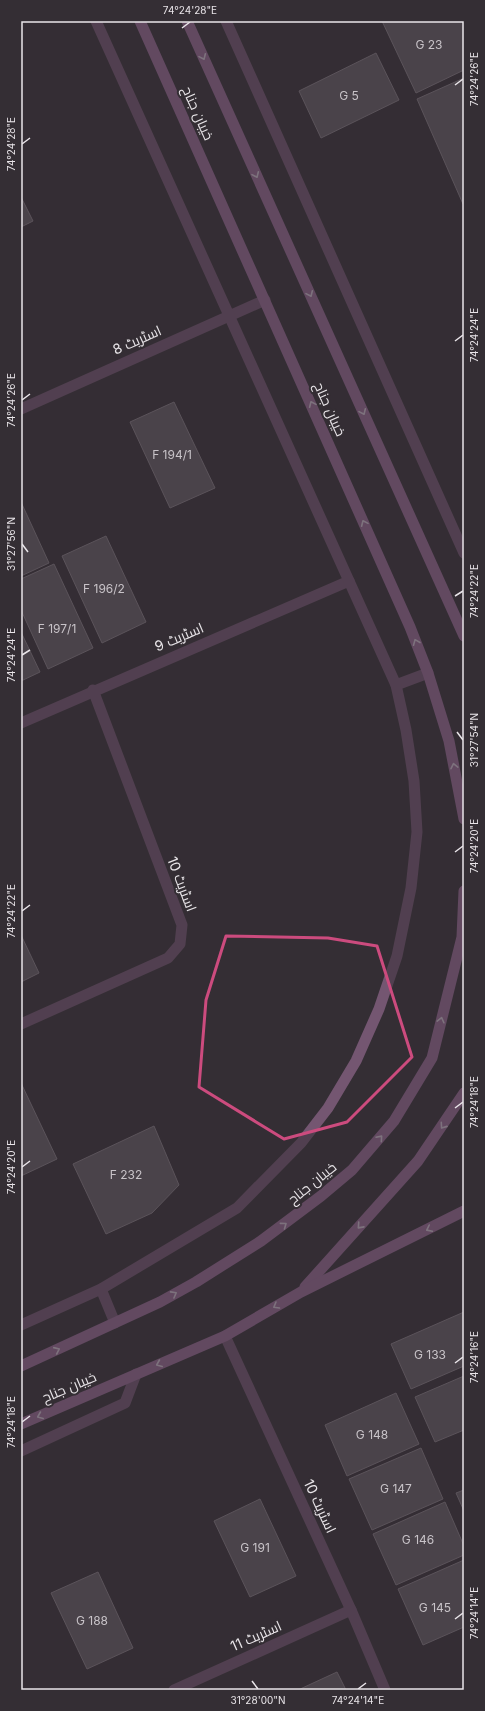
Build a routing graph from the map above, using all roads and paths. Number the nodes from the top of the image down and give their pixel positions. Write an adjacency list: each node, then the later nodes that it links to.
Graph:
1 (96, 21): 6 (street)
2 (140, 21): 5 (main road, خیبان جناح)
3 (187, 21): 10 (main road, خیبان جناح, one-way to 10)
4 (226, 21): 8 (street)
5 (265, 300): 6 (street, اسٹریٹ 8); 11 (main road, خیبان جناح, one-way to 5)
6 (228, 315): 7 (street, اسٹریٹ 8); 9 (street)
7 (21, 409)
8 (464, 553)
9 (349, 580): 12 (street); 13 (street, اسٹریٹ 9)
10 (464, 636)
11 (428, 673): 12 (street); 15 (main road, خیبان جناح, one-way to 11)
12 (396, 685): 20 (street)
13 (93, 690): 14 (street, اسٹریٹ 9); 17 (street, اسٹریٹ 10)
14 (21, 723)
15 (464, 818)
16 (464, 891): 22 (main road, خیبان جناح, one-way to 16)
17 (21, 1024)
18 (464, 1093): 21 (main road, خیبان جناح, one-way to 21)
19 (464, 1211): 21 (main road, خیبان جناح, one-way to 21)
20 (101, 1289): 22 (street); 23 (street)
21 (301, 1292): 24 (main road, خیبان جناح, one-way to 24)
22 (116, 1323): 25 (main road, خیبان جناح, one-way to 22)
23 (21, 1324)
24 (225, 1336): 26 (main road, خیبان جناح, one-way to 26); 29 (street, اسٹریٹ 10)
25 (21, 1366)
26 (136, 1374): 27 (main road, خیبان جناح, one-way to 27); 28 (street)
27 (21, 1424)
28 (21, 1451)
29 (351, 1610): 30 (street, اسٹریٹ 11); 31 (street, اسٹریٹ 10)
30 (174, 1690)
31 (385, 1690)

